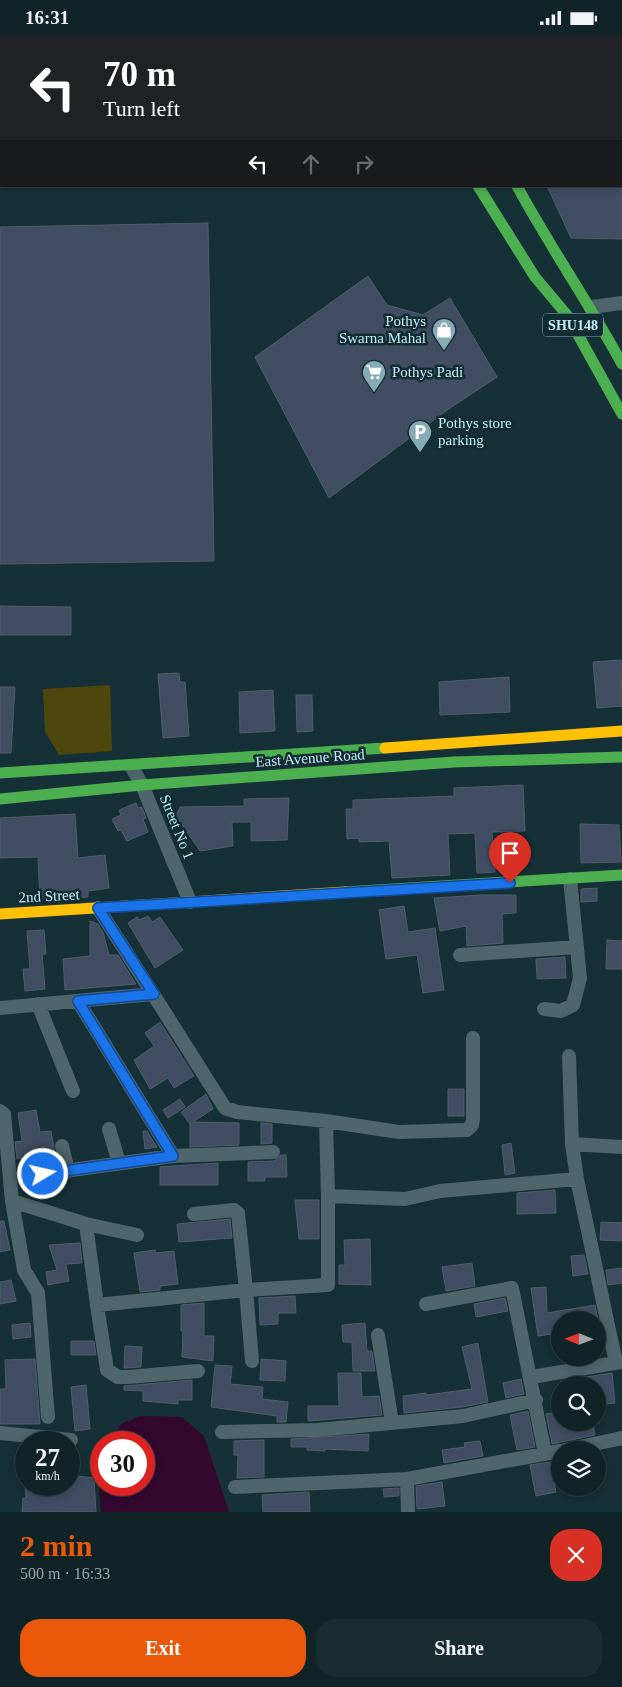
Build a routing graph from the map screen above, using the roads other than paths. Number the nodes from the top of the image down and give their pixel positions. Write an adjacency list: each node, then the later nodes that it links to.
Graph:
1 (479, 187): 6 (main road, SHU148)
2 (518, 187): 4 (main road, SHU148)
3 (622, 303): 4 (street)
4 (591, 307): 5 (main road, SHU148)
5 (622, 364)
6 (622, 414)
7 (622, 731): 9 (main road, East Avenue Road)
8 (622, 757): 11 (main road, East Avenue Road)
9 (131, 766): 10 (main road, East Avenue Road); 11 (street, Street No 1)
10 (0, 773)
11 (142, 785): 12 (main road, East Avenue Road); 15 (street, Street No 1)
12 (0, 799)
13 (622, 875): 14 (main road, 2nd Street)
14 (570, 879): 15 (main road, 2nd Street); 18 (street)
15 (190, 902): 16 (main road, 2nd Street)
16 (98, 908): 17 (main road, 2nd Street); 20 (street)
17 (0, 914)
18 (577, 947): 19 (street); 24 (street)
19 (460, 955)
20 (154, 994): 21 (street); 29 (street)
21 (78, 1001): 22 (street); 35 (street)
22 (38, 1004): 23 (street); 27 (street)
23 (0, 1007)
24 (544, 1009)
25 (473, 1038): 29 (street)
26 (569, 1056): 31 (street)
27 (74, 1091)
28 (0, 1111): 41 (street)
29 (326, 1121): 40 (street)
30 (109, 1129): 36 (street)
31 (572, 1144): 33 (street); 39 (street)
32 (62, 1146): 37 (street)
33 (622, 1147)
34 (272, 1152): 35 (street)
35 (173, 1156): 36 (street)
36 (119, 1163): 37 (street)
37 (68, 1171): 38 (street)
38 (43, 1174)
39 (577, 1179): 40 (street); 50 (street)
40 (328, 1196): 45 (street)
41 (12, 1201): 43 (street); 54 (street)
42 (194, 1214): 45 (street)
43 (86, 1224): 44 (street); 46 (street)
44 (136, 1235)
45 (246, 1290): 46 (street); 49 (street)
46 (97, 1305): 51 (street)
47 (426, 1305): 52 (street)
48 (378, 1335): 55 (street)
49 (252, 1361)
50 (619, 1362): 52 (street)
51 (198, 1371)
52 (531, 1377): 53 (street)
53 (536, 1400): 55 (street); 62 (street)
54 (48, 1417)
55 (392, 1423): 56 (street)
56 (222, 1432)
57 (0, 1433): 58 (street)
58 (15, 1434)
59 (622, 1439): 60 (street)
60 (606, 1442)
61 (551, 1453): 62 (street)
62 (545, 1454): 63 (street)
63 (407, 1479): 64 (street); 65 (street)
64 (235, 1487)
65 (408, 1512)

